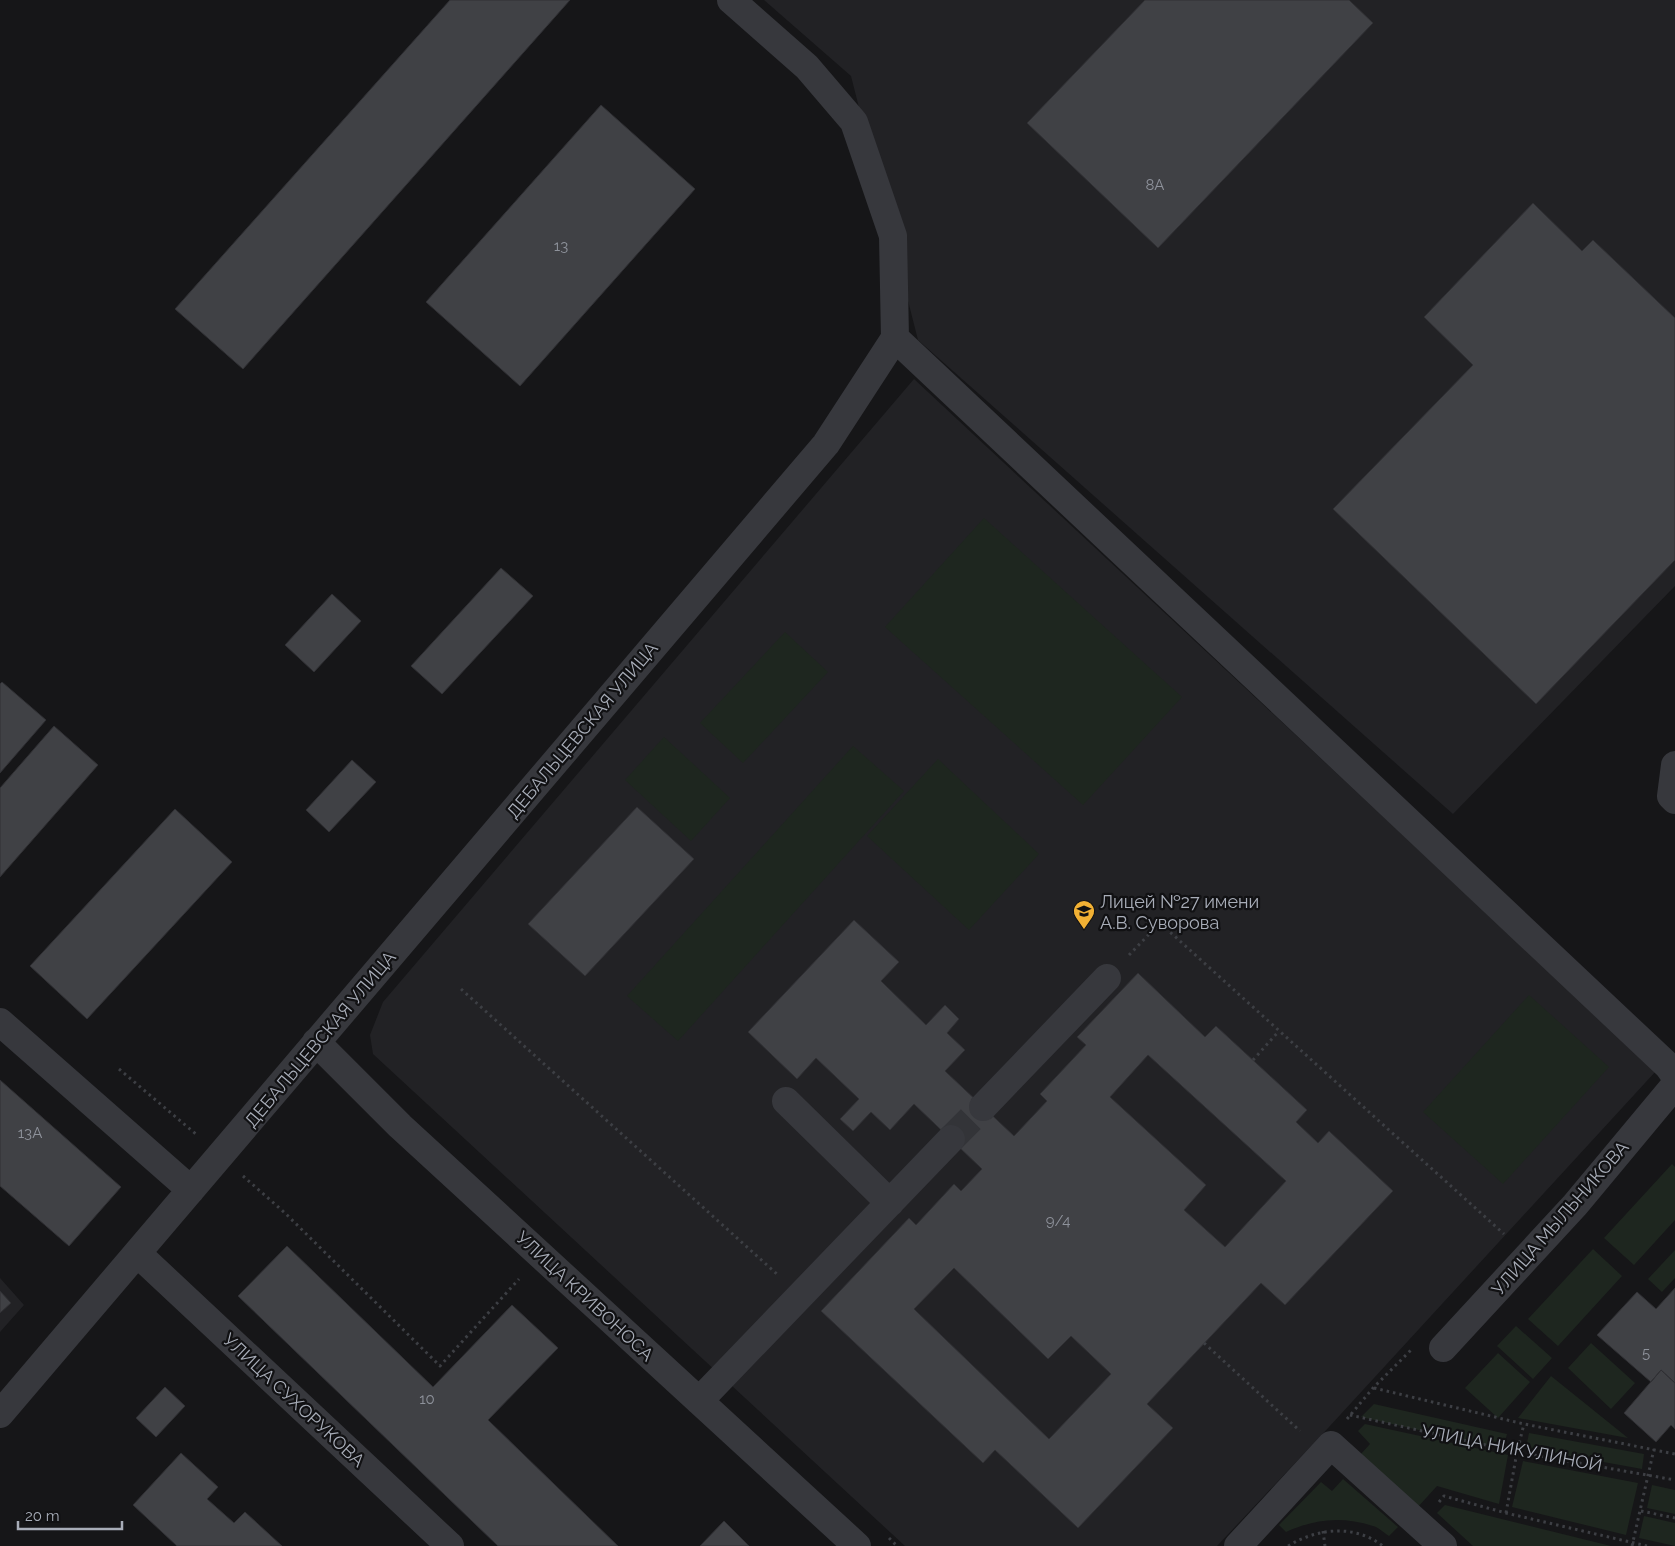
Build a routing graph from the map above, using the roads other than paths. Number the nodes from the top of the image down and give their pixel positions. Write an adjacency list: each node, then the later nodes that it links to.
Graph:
1 (730, 0): 2 (street)
2 (895, 338): 7 (street, ДЕБАЛЬЦЕВСКАЯ УЛИЦА); 8 (street)
3 (1675, 765): 4 (street)
4 (1675, 800)
5 (1107, 978): 11 (street)
6 (0, 1022): 13 (street)
7 (316, 1042): 13 (street, ДЕБАЛЬЦЕВСКАЯ УЛИЦА); 17 (street, УЛИЦА КРИВОНОСА)
8 (1675, 1076)
9 (1675, 1085): 16 (street, УЛИЦА МЫЛЬНИКОВА)
10 (786, 1101): 14 (street)
11 (983, 1107)
12 (951, 1139): 14 (street)
13 (190, 1190): 15 (street, ДЕБАЛЬЦЕВСКАЯ УЛИЦА)
14 (890, 1203): 17 (street)
15 (137, 1253): 18 (street, ДЕБАЛЬЦЕВСКАЯ УЛИЦА); 19 (street, УЛИЦА СУХОРУКОВА)
16 (1443, 1348)
17 (699, 1401): 20 (street, УЛИЦА КРИВОНОСА)
18 (0, 1414)
19 (450, 1546)
20 (857, 1546)
21 (1238, 1546): 22 (street)
22 (1443, 1546)

